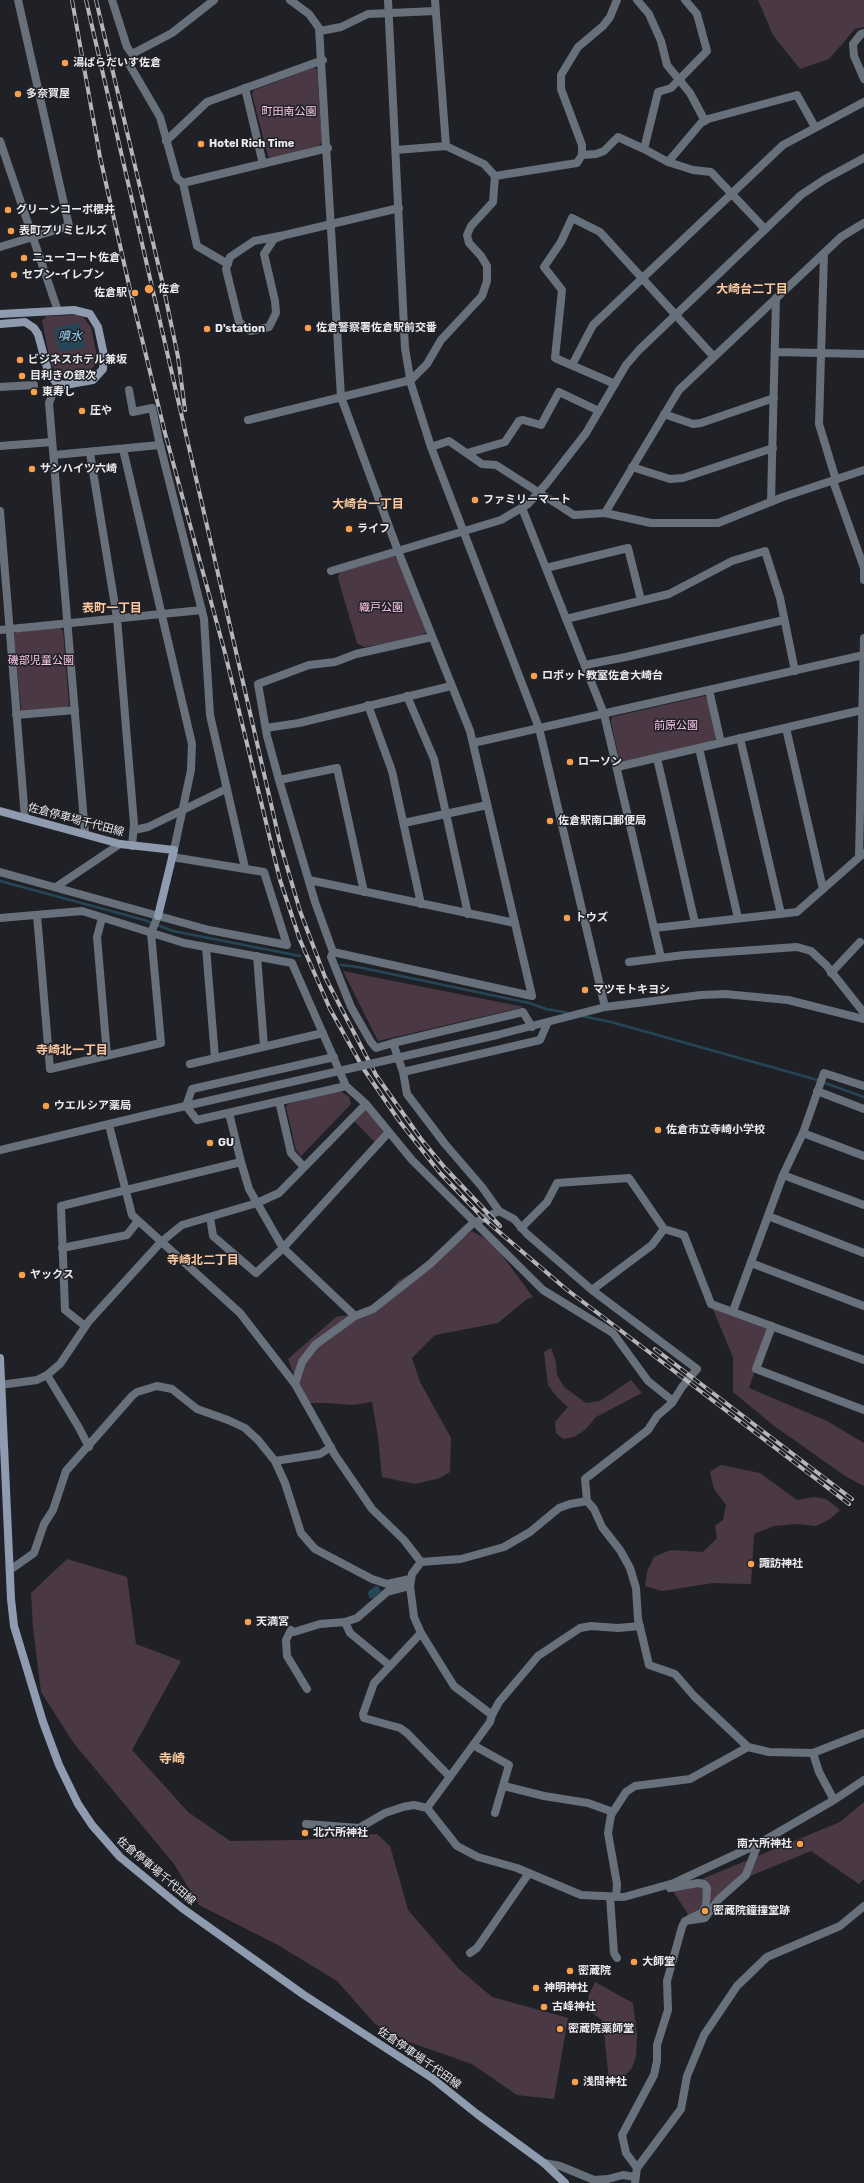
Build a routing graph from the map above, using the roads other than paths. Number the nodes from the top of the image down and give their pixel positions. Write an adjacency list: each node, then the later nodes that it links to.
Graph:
1 (18, 0): 40 (street)
2 (112, 0): 3 (street)
3 (214, 0)
4 (290, 0): 12 (street)
5 (388, 0): 11 (street)
6 (435, 0): 10 (street)
7 (617, 0): 28 (street)
8 (637, 0): 17 (street)
9 (685, 0): 17 (street)
10 (435, 11): 11 (street); 24 (street)
11 (389, 13): 12 (street); 27 (street)
12 (320, 31): 14 (street)
13 (864, 33): 16 (street)
14 (323, 60): 18 (street); 25 (street)
15 (129, 64): 23 (street)
16 (864, 79)
17 (678, 81): 20 (street); 26 (street)
18 (245, 88): 23 (street); 31 (street)
19 (864, 102): 21 (street)
20 (704, 121): 21 (street); 30 (street)
21 (815, 127): 34 (street)
22 (0, 141): 40 (street)
23 (166, 141): 33 (street)
24 (446, 146): 27 (street); 32 (street)
25 (328, 148): 31 (street); 37 (street)
26 (644, 148): 28 (street); 30 (street)
27 (396, 150): 35 (street)
28 (582, 154): 32 (street)
29 (864, 158): 38 (street)
30 (668, 162): 34 (street)
31 (263, 164): 33 (street)
32 (495, 176): 55 (street)
33 (183, 183): 43 (street)
34 (731, 194): 38 (street); 44 (street)
35 (399, 208): 37 (street); 55 (street)
36 (864, 223): 42 (street)
37 (332, 224): 39 (street); 61 (street)
38 (766, 229): 48 (street)
39 (285, 235): 43 (street); 43 (street)
40 (33, 238): 41 (street); 46 (street)
41 (0, 247)
42 (824, 253): 45 (street); 51 (street)
43 (228, 264)
44 (642, 278): 48 (street); 54 (street); 54 (street)
45 (776, 298): 50 (street); 53 (street)
46 (58, 311): 47 (main road); 56 (main road)
47 (0, 314)
48 (676, 315): 53 (street); 57 (street)
49 (0, 324): 56 (main road)
50 (775, 352): 51 (street); 62 (street)
51 (821, 353): 52 (street); 77 (street)
52 (864, 354)
53 (714, 357): 64 (street)
54 (572, 365): 57 (street)
55 (411, 380): 61 (street); 69 (street)
56 (57, 383): 66 (street)
57 (615, 384): 63 (street)
58 (34, 385): 59 (street)
59 (0, 387)
60 (129, 390): 67 (street)
61 (341, 397): 65 (street); 84 (street)
62 (774, 398): 64 (street); 70 (street)
63 (599, 412): 73 (street); 78 (street)
64 (664, 414): 75 (street)
65 (248, 420)
66 (52, 442): 68 (street); 74 (street)
67 (160, 445): 71 (street); 90 (street)
68 (0, 446)
69 (431, 447): 73 (street); 83 (street)
70 (773, 448): 75 (street); 79 (street)
71 (123, 450): 72 (street); 91 (street)
72 (90, 453): 74 (street); 92 (street)
73 (467, 453): 78 (street)
74 (54, 456): 95 (street)
75 (632, 467): 82 (street)
76 (864, 470): 77 (street)
77 (834, 481): 79 (street); 86 (street)
78 (539, 492): 80 (street); 82 (street)
79 (771, 502): 82 (street)
80 (522, 508): 83 (street); 85 (street)
81 (0, 511): 96 (street)
82 (605, 513)
83 (463, 531): 84 (street); 112 (street)
84 (398, 551): 87 (street); 98 (street)
85 (546, 568): 89 (street); 93 (street)
86 (864, 569): 88 (street)
87 (331, 571)
88 (864, 580)
89 (640, 600): 93 (street); 94 (street)
90 (202, 610): 91 (street); 121 (street)
91 (161, 614): 92 (street); 124 (street)
92 (117, 618): 95 (street); 128 (street)
93 (566, 618): 101 (street)
94 (784, 620): 101 (street); 102 (street)
95 (68, 624): 96 (street); 107 (street)
96 (10, 629): 97 (street); 110 (street)
97 (0, 630)
98 (432, 637): 103 (street); 111 (street)
99 (864, 638): 100 (street)
100 (864, 655): 102 (street); 108 (street)
101 (585, 665): 109 (street)
102 (795, 671): 104 (street)
103 (451, 686): 105 (street); 115 (street)
104 (709, 690): 109 (street); 116 (street)
105 (407, 696): 106 (street); 125 (street)
106 (368, 705): 111 (street); 127 (street)
107 (74, 710): 110 (street); 129 (street)
108 (862, 710): 113 (street); 133 (street)
109 (604, 714): 112 (street); 119 (street)
110 (16, 715): 126 (street)
111 (266, 728): 120 (street)
112 (540, 728): 115 (street); 159 (street)
113 (786, 728): 114 (street); 138 (street)
114 (740, 738): 116 (street); 142 (street)
115 (473, 743): 122 (street)
116 (721, 743): 117 (street)
117 (699, 748): 118 (street); 147 (street)
118 (657, 758): 119 (street); 149 (street)
119 (617, 767): 150 (street)
120 (279, 780): 136 (street); 139 (street)
121 (226, 789): 124 (street); 134 (street)
122 (487, 805): 125 (street); 148 (street)
123 (0, 811): 126 (main road, 佐倉停車場千代田線)
124 (182, 811): 128 (street); 132 (street)
125 (446, 814): 127 (street); 141 (street)
126 (25, 818): 129 (main road, 佐倉停車場千代田線)
127 (404, 823): 140 (street)
128 (134, 830): 131 (street)
129 (85, 834): 130 (main road, 佐倉停車場千代田線)
130 (120, 844): 131 (main road, 佐倉停車場千代田線); 137 (street)
131 (132, 846): 132 (main road, 佐倉停車場千代田線)
132 (173, 854): 134 (street); 144 (main road)
133 (862, 855): 138 (street)
134 (244, 868): 144 (street)
135 (0, 872): 137 (street)
136 (309, 880): 139 (street); 154 (street)
137 (56, 887): 144 (street)
138 (823, 889): 142 (street)
139 (364, 892): 140 (street)
140 (421, 904): 141 (street)
141 (468, 914): 148 (street)
142 (781, 914): 147 (street)
143 (38, 915): 145 (street); 146 (street); 167 (street)
144 (158, 916): 151 (street)
145 (0, 918)
146 (102, 918): 151 (street); 167 (street)
147 (738, 918): 149 (street)
148 (515, 923): 154 (street)
149 (695, 923): 150 (street)
150 (654, 928): 156 (street)
151 (151, 933): 153 (street); 167 (street)
152 (860, 942): 158 (street)
153 (206, 947): 155 (street); 169 (street)
154 (333, 952): 165 (street)
155 (258, 956): 164 (street); 166 (street)
156 (661, 958): 157 (street); 158 (street)
157 (629, 962)
158 (831, 972): 160 (street)
159 (605, 1007): 161 (street); 162 (street)
160 (864, 1014)
161 (864, 1019)
162 (547, 1024): 163 (street); 171 (street)
163 (532, 1027): 165 (street); 177 (street, bridge)
164 (323, 1033): 166 (street); 168 (street)
165 (393, 1043): 171 (street)
166 (264, 1046): 169 (street)
167 (107, 1055)
168 (334, 1057): 172 (street); 177 (street)
169 (215, 1058): 170 (street)
170 (190, 1064)
171 (403, 1072): 191 (street)
172 (346, 1086): 175 (street); 176 (street)
173 (864, 1086): 174 (street)
174 (817, 1091): 178 (street); 182 (street)
175 (279, 1101): 179 (street); 186 (street)
176 (366, 1104): 181 (street); 186 (street)
177 (186, 1106): 179 (street); 180 (street, bridge)
178 (864, 1109)
179 (229, 1113): 185 (street)
180 (109, 1125): 183 (street); 188 (street)
181 (388, 1133): 195 (street); 200 (street)
182 (803, 1134): 184 (street); 187 (street)
183 (0, 1150)
184 (864, 1156)
185 (241, 1162): 188 (street); 189 (street)
186 (304, 1167): 189 (street)
187 (784, 1175): 190 (street); 192 (street)
188 (126, 1189): 194 (street); 199 (street)
189 (257, 1203): 193 (street); 200 (street)
190 (864, 1205)
191 (498, 1211): 195 (street); 196 (street)
192 (768, 1216): 201 (street); 202 (street)
193 (210, 1217): 198 (street); 200 (street)
194 (138, 1221): 198 (street); 199 (street)
195 (476, 1223): 206 (street); 214 (street)
196 (521, 1228): 197 (street); 203 (street)
197 (664, 1229): 203 (street); 205 (street)
198 (161, 1242): 207 (street); 212 (street)
199 (62, 1248): 207 (street)
200 (283, 1248): 206 (street)
201 (864, 1252)
202 (751, 1263): 204 (street); 205 (street)
203 (592, 1290): 214 (street)
204 (864, 1306)
205 (733, 1311): 208 (street)
206 (355, 1316): 212 (street)
207 (85, 1326): 211 (street)
208 (772, 1326): 210 (street); 215 (street)
209 (0, 1358): 213 (main road, 佐倉停車場千代田線)
210 (864, 1360)
211 (47, 1375): 213 (street); 216 (street)
212 (296, 1384): 217 (street)
213 (1, 1385): 221 (main road, 佐倉停車場千代田線)
214 (673, 1401): 219 (street)
215 (864, 1410)
216 (89, 1447): 218 (street); 221 (street)
217 (331, 1447): 218 (street); 220 (street)
218 (275, 1461): 222 (street)
219 (587, 1502): 220 (street); 224 (street)
220 (421, 1562): 222 (street)
221 (10, 1570): 249 (main road, 佐倉停車場千代田線)
222 (410, 1583): 223 (street); 225 (street)
223 (345, 1622): 226 (street); 227 (street)
224 (640, 1626): 228 (street); 231 (street)
225 (421, 1633): 226 (street); 228 (street)
226 (389, 1665): 233 (street)
227 (307, 1690)
228 (492, 1715): 230 (street)
229 (864, 1733): 232 (street)
230 (473, 1745): 233 (street); 235 (street)
231 (748, 1747): 232 (street); 238 (street)
232 (813, 1753): 236 (street)
233 (450, 1777): 237 (street)
234 (864, 1780): 236 (street)
235 (504, 1786): 238 (street); 239 (street)
236 (834, 1800): 241 (street)
237 (428, 1808): 240 (street); 242 (street)
238 (613, 1812): 244 (street)
239 (495, 1813)
240 (306, 1824)
241 (758, 1844): 243 (street); 246 (street)
242 (529, 1873): 244 (street); 247 (street)
243 (652, 1890): 244 (street); 246 (street)
244 (613, 1897): 248 (street)
245 (864, 1906): 250 (street)
246 (687, 1921): 250 (street)
247 (470, 1953)
248 (617, 1958)
249 (544, 2163): 251 (street); 252 (main road, 佐倉停車場千代田線)
250 (637, 2168): 251 (street)
251 (635, 2180)
252 (565, 2183)

